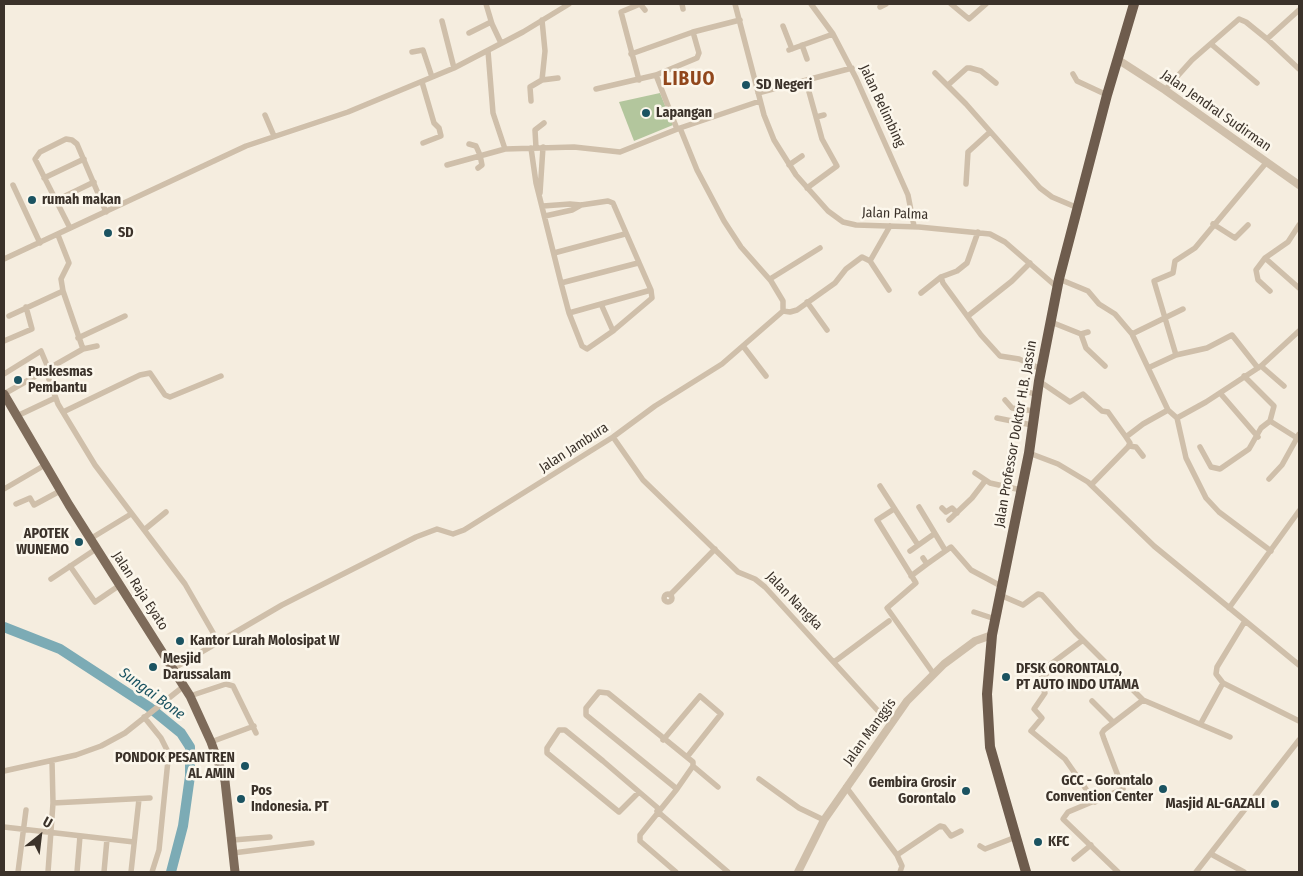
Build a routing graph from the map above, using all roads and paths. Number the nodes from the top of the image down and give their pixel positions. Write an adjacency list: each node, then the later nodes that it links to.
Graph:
1 (486, 4): 13 (street)
2 (569, 4): 10 (street)
3 (735, 4): 11 (street, Jalan Palma)
4 (812, 4): 17 (street, Jalan Belimbing)
5 (951, 4): 6 (street)
6 (986, 4)
7 (1134, 4): 26 (highway, Jalan Professor Doktor H.B. Jassin)
8 (642, 6): 24 (street)
9 (1299, 10): 18 (street)
10 (542, 20): 19 (street); 35 (street)
11 (740, 20): 15 (street); 44 (street, Jalan Palma)
12 (442, 21): 27 (street)
13 (491, 22): 16 (street); 19 (street)
14 (783, 26): 21 (street)
15 (693, 32): 24 (street); 32 (street)
16 (470, 33)
17 (833, 34): 21 (street); 28 (street, Jalan Belimbing)
18 (1267, 39): 20 (street); 29 (street)
19 (501, 44): 22 (street)
20 (1211, 44): 40 (street); 43 (street)
21 (802, 46): 25 (street)
22 (488, 51): 27 (street); 59 (street)
23 (412, 52): 33 (street)
24 (631, 54): 36 (street)
25 (807, 59)
26 (1117, 59): 43 (street, Jalan Jendral Sudirman); 45 (highway, Jalan Professor Doktor H.B. Jassin)
27 (454, 68): 33 (street)
28 (852, 68): 37 (street); 86 (street, Jalan Belimbing)
29 (1299, 68)
30 (935, 73): 41 (street)
31 (1073, 74): 45 (street)
32 (656, 75): 36 (street); 52 (street)
33 (432, 77): 38 (street)
34 (558, 78): 35 (street)
35 (542, 80): 46 (street)
36 (639, 80): 42 (street)
37 (806, 81): 44 (street); 50 (street)
38 (422, 82): 54 (street); 55 (street)
39 (996, 83): 41 (street)
40 (1257, 83)
41 (948, 85): 53 (street)
42 (596, 89)
43 (1165, 90): 63 (street, Jalan Jendral Sudirman)
44 (758, 93): 47 (street, Jalan Palma)
45 (1107, 95): 78 (highway, Jalan Professor Doktor H.B. Jassin)
46 (531, 101)
47 (760, 101): 52 (street); 65 (street, Jalan Palma)
48 (265, 115): 54 (street)
49 (824, 115): 50 (street)
50 (816, 117): 72 (street)
51 (544, 124): 58 (street)
52 (678, 129): 57 (street); 100 (street)
53 (990, 132): 69 (street); 78 (street)
54 (274, 136): 79 (street)
55 (423, 143)
56 (469, 144): 60 (street)
57 (543, 147): 58 (street); 73 (street)
58 (533, 148): 59 (street); 73 (street)
59 (505, 149): 60 (street)
60 (480, 155): 64 (street); 66 (street)
61 (802, 156): 65 (street)
62 (84, 159): 67 (street); 67 (street); 68 (street)
63 (1266, 163): 71 (street, Jalan Jendral Sudirman); 82 (street)
64 (447, 165)
65 (789, 165): 72 (street, Jalan Palma)
66 (478, 168)
67 (44, 178): 74 (street)
68 (94, 182): 74 (street); 79 (street)
69 (966, 184)
70 (13, 185): 91 (street)
71 (1299, 185)
72 (807, 188): 85 (street, Jalan Palma)
73 (540, 193): 76 (street)
74 (56, 200): 87 (street)
75 (581, 205): 77 (street); 80 (street); 89 (street)
76 (543, 206): 77 (street); 81 (street)
77 (553, 206): 80 (street)
78 (1078, 208): 102 (highway, Jalan Professor Doktor H.B. Jassin)
79 (106, 212): 87 (street)
80 (555, 214): 81 (street)
81 (545, 216): 93 (street)
82 (1213, 224): 83 (street); 118 (street)
83 (1248, 225)
84 (1299, 225): 94 (street)
85 (890, 226): 86 (street, Jalan Palma); 96 (street)
86 (914, 226): 88 (street, Jalan Palma)
87 (70, 228): 90 (street)
88 (978, 232): 98 (street, Jalan Palma); 99 (street)
89 (625, 234): 93 (street); 97 (street)
90 (58, 235): 91 (street); 107 (street)
91 (40, 243): 95 (street)
92 (820, 248): 100 (street)
93 (554, 253): 101 (street)
94 (1265, 258): 103 (street); 106 (street)
95 (4, 260)
96 (870, 261): 105 (street); 109 (street)
97 (638, 263): 101 (street); 104 (street)
98 (1030, 263): 102 (street, Jalan Palma); 117 (street)
99 (941, 278): 108 (street); 117 (street)
100 (770, 280): 113 (street)
101 (561, 283): 114 (street)
102 (1058, 284): 119 (highway, Jalan Professor Doktor H.B. Jassin); 125 (street, Jalan Palma)
103 (1299, 288)
104 (651, 290): 110 (street); 121 (street)
105 (889, 290)
106 (1270, 291)
107 (63, 292): 111 (street); 126 (street)
108 (921, 293)
109 (807, 302): 113 (street); 120 (street)
110 (601, 304): 114 (street); 121 (street)
111 (26, 307): 115 (street); 127 (street)
112 (1184, 309): 118 (street)
113 (783, 311): 129 (street, Jalan Jambura)
114 (569, 313): 121 (street)
115 (9, 316)
116 (126, 316): 126 (street)
117 (968, 316): 135 (street)
118 (1165, 317): 125 (street); 131 (street)
119 (1050, 322): 124 (street); 135 (highway, Jalan Professor Doktor H.B. Jassin)
120 (827, 330)
121 (613, 331)
122 (1299, 331): 133 (street)
123 (1088, 332): 124 (street)
124 (1081, 334): 132 (street)
125 (1132, 334): 134 (street, Jalan Palma)
126 (78, 338): 130 (street)
127 (4, 341)
128 (97, 346): 130 (street)
129 (743, 346): 139 (street); 159 (street, Jalan Jambura)
130 (84, 349): 136 (street)
131 (1176, 355): 133 (street); 134 (street)
132 (1105, 366)
133 (1259, 367): 140 (street); 142 (street)
134 (1148, 368): 149 (street, Jalan Palma)
135 (1041, 369): 141 (highway, Jalan Professor Doktor H.B. Jassin)
136 (48, 370): 137 (street); 145 (street); 147 (street)
137 (4, 374)
138 (221, 376): 151 (street)
139 (766, 376)
140 (1244, 376): 144 (street); 155 (street)
141 (1039, 381): 146 (highway, Jalan Professor Doktor H.B. Jassin); 160 (street)
142 (1284, 386)
143 (1020, 389): 146 (street)
144 (1220, 393): 154 (street); 158 (street)
145 (4, 394): 152 (main road, Jalan Raja Eyato)
146 (1037, 395): 150 (highway, Jalan Professor Doktor H.B. Jassin)
147 (55, 398): 151 (street); 152 (street)
148 (1005, 400): 150 (street)
149 (1168, 410): 154 (street); 160 (street)
150 (1034, 411): 156 (highway, Jalan Professor Doktor H.B. Jassin)
151 (63, 412): 181 (street)
152 (17, 416): 165 (main road, Jalan Raja Eyato)
153 (997, 418): 156 (street)
154 (1177, 418): 191 (street)
155 (1270, 421): 157 (street); 158 (street)
156 (1032, 425): 163 (highway, Jalan Professor Doktor H.B. Jassin)
157 (1298, 436): 167 (street)
158 (1258, 437): 162 (street)
159 (613, 438): 188 (street, Jalan Nangka); 207 (street, Jalan Jambura)
160 (1126, 438): 161 (street)
161 (1129, 446): 164 (street); 169 (street)
162 (1200, 447)
163 (1029, 453): 169 (street); 172 (highway, Jalan Professor Doktor H.B. Jassin)
164 (1143, 456)
165 (45, 465): 171 (street); 173 (main road, Jalan Raja Eyato)
166 (975, 473): 168 (street)
167 (1269, 479)
168 (985, 481): 172 (street); 180 (street)
169 (1091, 485): 200 (street)
170 (880, 486): 176 (street)
171 (4, 489)
172 (1021, 490): 198 (highway, Jalan Professor Doktor H.B. Jassin)
173 (60, 491): 174 (street); 185 (main road, Jalan Raja Eyato)
174 (16, 504)
175 (918, 507): 184 (street)
176 (894, 508): 186 (street); 195 (street)
177 (942, 508): 180 (street)
178 (1299, 511): 191 (street)
179 (166, 512): 183 (street)
180 (957, 513): 182 (street)
181 (130, 514): 183 (street); 185 (street)
182 (949, 520)
183 (144, 530): 207 (street)
184 (934, 534): 186 (street); 189 (street)
185 (90, 540): 187 (main road, Jalan Raja Eyato)
186 (918, 545): 190 (street)
187 (96, 549): 194 (street); 197 (main road, Jalan Raja Eyato)
188 (715, 549): 199 (street); 208 (street, Jalan Nangka)
189 (945, 550): 193 (street); 198 (street)
190 (910, 551)
191 (1271, 551): 200 (street)
192 (923, 558): 193 (street)
193 (927, 564): 195 (street)
194 (70, 566): 196 (street); 197 (street)
195 (911, 576): 211 (street)
196 (51, 579)
197 (120, 585): 210 (main road, Jalan Raja Eyato)
198 (1001, 591): 202 (highway, Jalan Professor Doktor H.B. Jassin); 206 (street)
199 (670, 595)
200 (1229, 608): 204 (street)
201 (974, 612): 202 (street)
202 (995, 619): 205 (highway, Jalan Professor Doktor H.B. Jassin)
203 (889, 621): 208 (street)
204 (1245, 621): 209 (street); 212 (street)
205 (992, 635): 211 (street, Jalan Manggis); 249 (highway, Jalan Professor Doktor H.B. Jassin)
206 (1083, 640): 215 (street); 239 (street)
207 (219, 643): 210 (street, Jalan Jambura)
208 (834, 662): 221 (street, Jalan Nangka)
209 (1299, 665)
210 (174, 668): 213 (main road, Jalan Raja Eyato)
211 (933, 673): 221 (street, Jalan Manggis)
212 (1223, 682): 218 (street); 220 (street)
213 (184, 686): 214 (main road, Jalan Raja Eyato); 217 (street)
214 (190, 696): 222 (street); 227 (main road, Jalan Raja Eyato)
215 (1143, 700): 219 (street); 220 (street)
216 (1092, 701): 219 (street)
217 (145, 717): 229 (street); 266 (street)
218 (1299, 721)
219 (1113, 722): 239 (street)
220 (1201, 723): 224 (street)
221 (890, 724): 234 (street, Jalan Manggis)
222 (254, 726): 223 (street); 227 (street)
223 (256, 733)
224 (1230, 737)
225 (663, 740): 228 (street); 228 (street); 235 (street)
226 (1299, 740): 258 (street)
227 (211, 742): 252 (main road, Jalan Raja Eyato)
228 (687, 757): 230 (street)
229 (52, 761): 231 (street); 240 (street)
230 (693, 766): 233 (street); 235 (street)
231 (4, 771)
232 (759, 779): 243 (street)
233 (718, 787)
234 (846, 787): 243 (street, Jalan Manggis); 259 (street)
235 (677, 789): 242 (street)
236 (638, 792): 236 (street); 242 (street)
237 (150, 798): 238 (street)
238 (139, 799): 240 (street); 253 (street)
239 (1095, 802): 255 (street)
240 (53, 803): 247 (street)
241 (26, 810): 245 (street)
242 (658, 810): 268 (street); 269 (street)
243 (824, 820): 270 (street, Jalan Manggis)
244 (4, 827): 245 (street)
245 (24, 829): 247 (street); 261 (street)
246 (961, 831): 259 (street)
247 (52, 833): 248 (street); 262 (street)
248 (80, 836): 251 (street); 263 (street)
249 (1016, 836): 256 (street); 272 (highway, Jalan Professor Doktor H.B. Jassin)
250 (270, 837): 252 (street)
251 (107, 839): 253 (street); 264 (street)
252 (232, 840): 257 (main road, Jalan Raja Eyato)
253 (134, 842): 265 (street)
254 (312, 843): 257 (street)
255 (1091, 845): 260 (street); 273 (street)
256 (980, 846)
257 (234, 853): 267 (main road, Jalan Raja Eyato)
258 (1212, 854): 274 (street); 275 (street)
259 (897, 856): 271 (street)
260 (1074, 859)
261 (18, 872)
262 (48, 872)
263 (77, 872)
264 (104, 872)
265 (131, 872)
266 (152, 872)
267 (235, 872)
268 (676, 872)
269 (728, 872)
270 (798, 872)
271 (900, 872)
272 (1026, 872)
273 (1118, 872)
274 (1196, 872)
275 (1244, 872)

